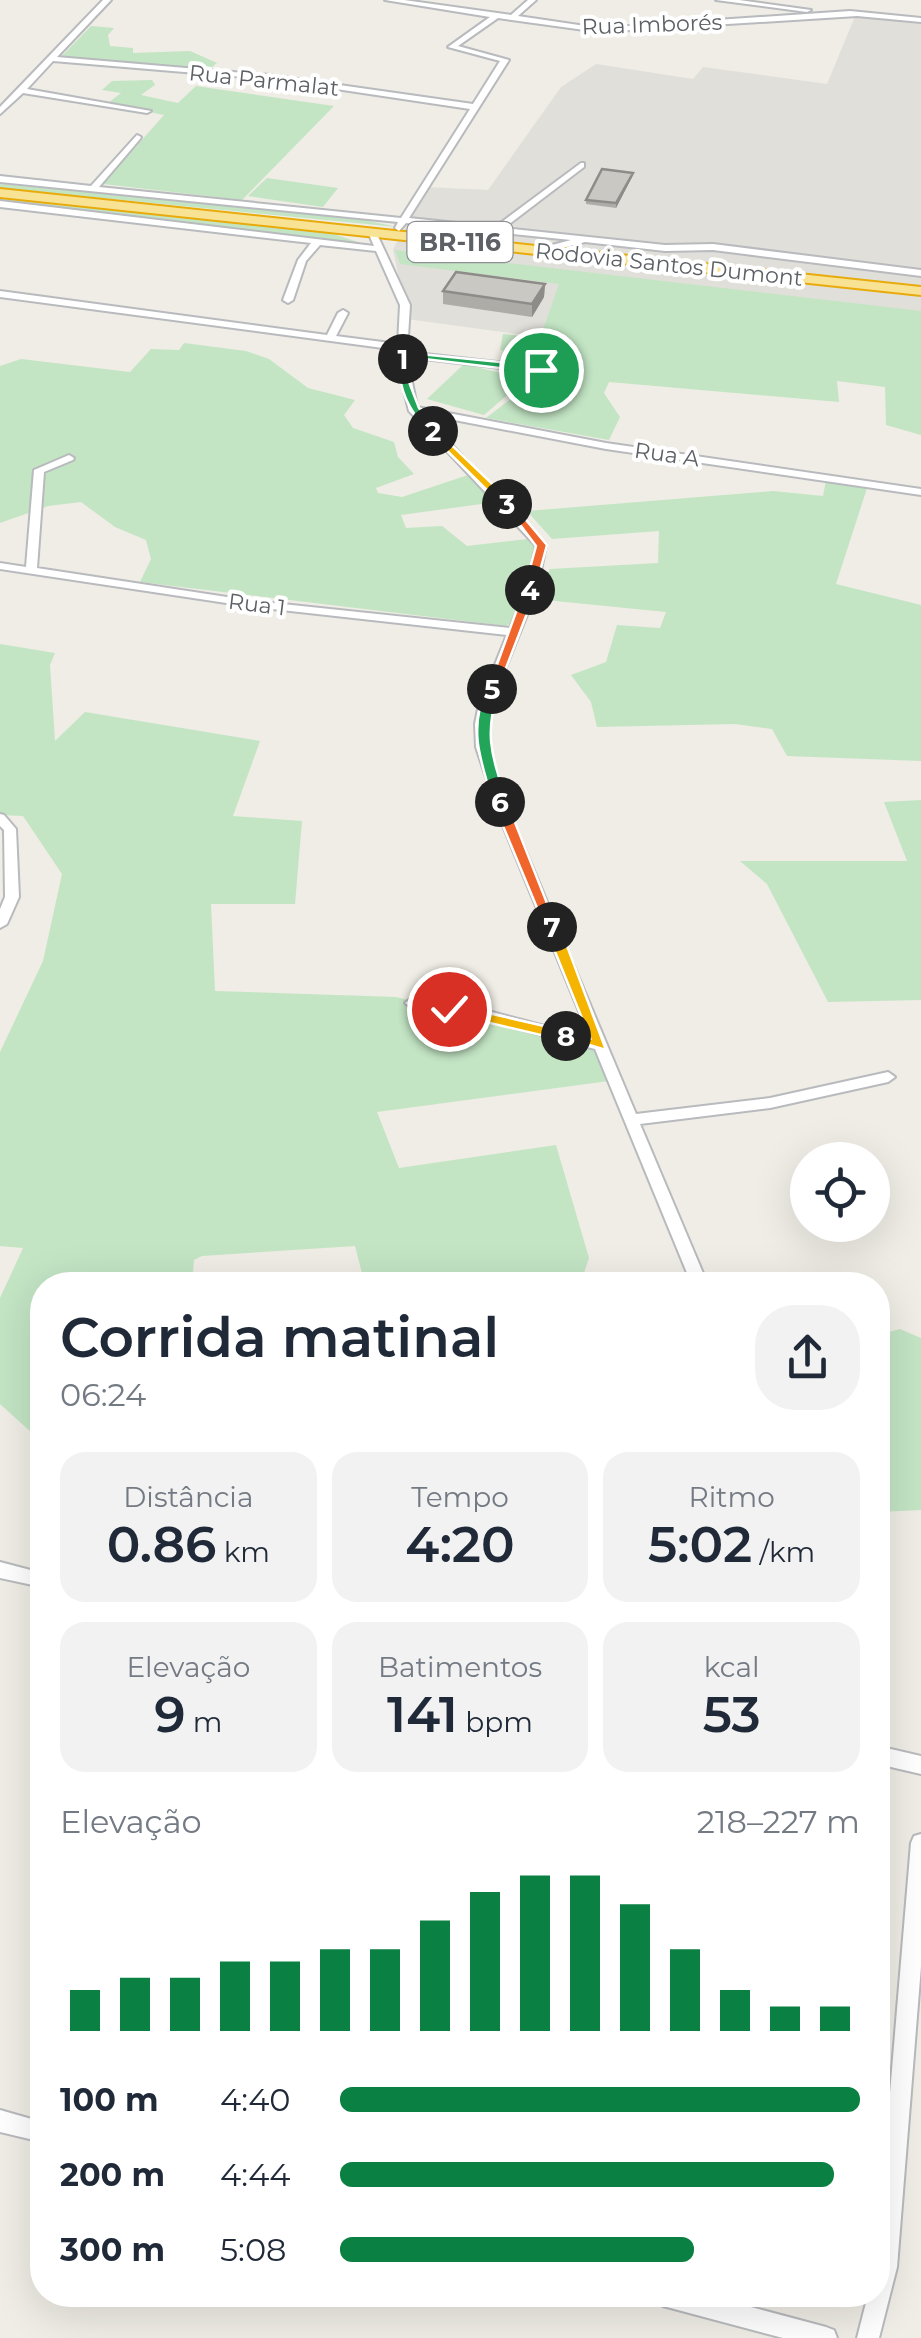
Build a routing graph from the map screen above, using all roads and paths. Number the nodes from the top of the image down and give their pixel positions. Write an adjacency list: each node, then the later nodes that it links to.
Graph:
1 (108, 0): 9 (street)
2 (389, 0): 6 (street, Rua Imborés)
3 (532, 0): 7 (street)
4 (720, 0): 5 (street)
5 (856, 14): 7 (street, Rua Imborés); 8 (street)
6 (496, 16): 7 (street, Rua Imborés); 11 (street)
7 (512, 18)
8 (921, 20)
9 (51, 58): 10 (street); 11 (street, Rua Parmalat)
10 (20, 90): 12 (street); 13 (street)
11 (475, 106): 20 (street)
12 (147, 111)
13 (0, 112)
14 (136, 137): 17 (street)
15 (581, 165): 21 (street)
16 (0, 180): 17 (street)
17 (94, 186): 20 (street)
18 (0, 193): 22 (highway, Rodovia Santos Dumont / BR-116)
19 (0, 204): 25 (street)
20 (404, 222): 21 (street); 23 (street)
21 (494, 231): 24 (street)
22 (372, 232): 23 (highway, Rodovia Santos Dumont / BR-116); 26 (street)
23 (395, 235): 27 (highway, Rodovia Santos Dumont / BR-116)
24 (585, 238): 27 (street); 28 (street)
25 (317, 242): 26 (street); 31 (street)
26 (380, 249): 34 (street)
27 (540, 250): 29 (highway, Rodovia Santos Dumont / BR-116)
28 (921, 273)
29 (921, 291)
30 (0, 294): 33 (street)
31 (288, 300)
32 (342, 313): 33 (street)
33 (330, 339): 34 (street)
34 (404, 351): 35 (street); 36 (street)
35 (525, 368)
36 (414, 409): 38 (street, Rua A); 41 (street)
37 (69, 458): 40 (street)
38 (921, 492)
39 (0, 566): 40 (street, Rua 1)
40 (31, 572): 41 (street, Rua 1)
41 (516, 632): 45 (street)
42 (0, 818): 43 (street)
43 (0, 924)
44 (412, 1003): 45 (street)
45 (601, 1046): 47 (street)
46 (888, 1077): 47 (street)
47 (630, 1120): 48 (street)
48 (694, 1272)
49 (0, 1570): 50 (street)
50 (30, 1577)
51 (890, 1759): 52 (street)
52 (921, 1765)
53 (921, 1843): 56 (street)
54 (0, 2121): 55 (street)
55 (30, 2129)
56 (890, 2219)
57 (708, 2307): 59 (street)
58 (876, 2307): 60 (street)
59 (826, 2338)
60 (868, 2338)

